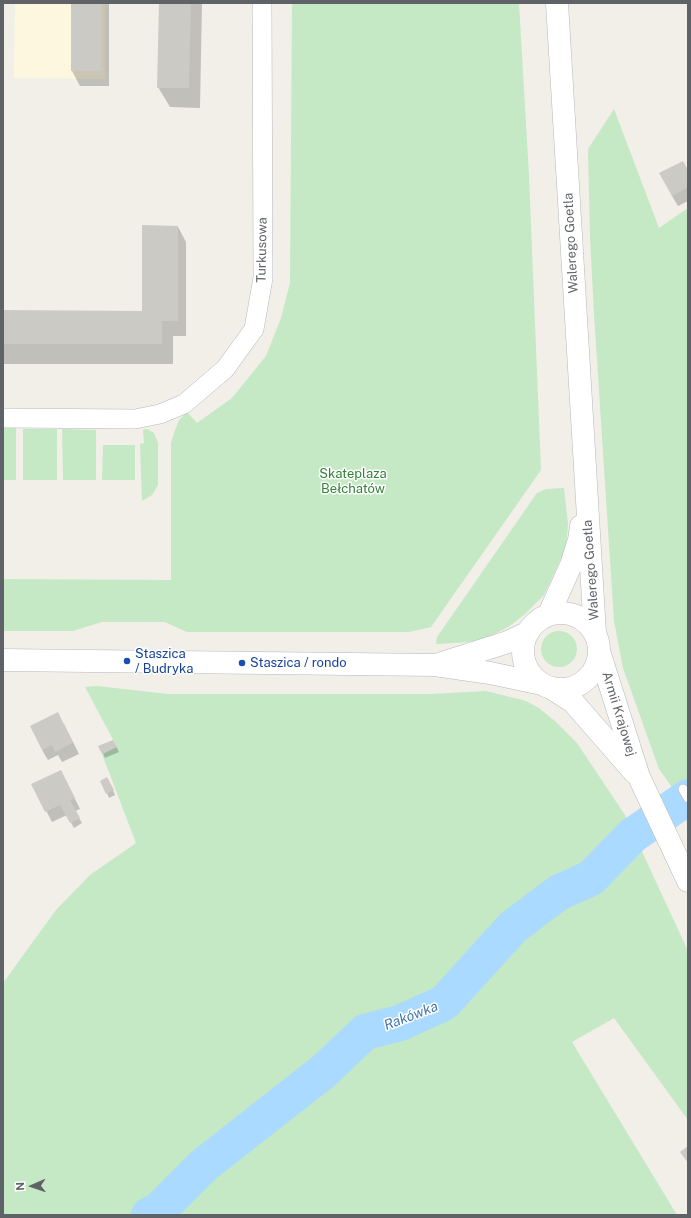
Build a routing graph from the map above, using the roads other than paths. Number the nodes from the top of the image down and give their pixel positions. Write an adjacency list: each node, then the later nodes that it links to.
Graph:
1 (262, 3): 3 (street, Turkusowa)
2 (557, 3): 4 (street, Walerego Goetla)
3 (3, 418)
4 (585, 483): 5 (street, Walerego Goetla); 7 (street, Walerego Goetla)
5 (549, 614): 6 (street); 7 (street)
6 (527, 632): 9 (street); 10 (street)
7 (597, 642): 10 (street); 11 (street, Armii Krajowej)
8 (3, 660): 9 (street)
9 (435, 665): 10 (street)
10 (546, 686): 11 (street, Armii Krajowej)
11 (638, 777): 14 (street, Armii Krajowej)
12 (683, 789): 13 (lane)
13 (688, 798)
14 (688, 881)

